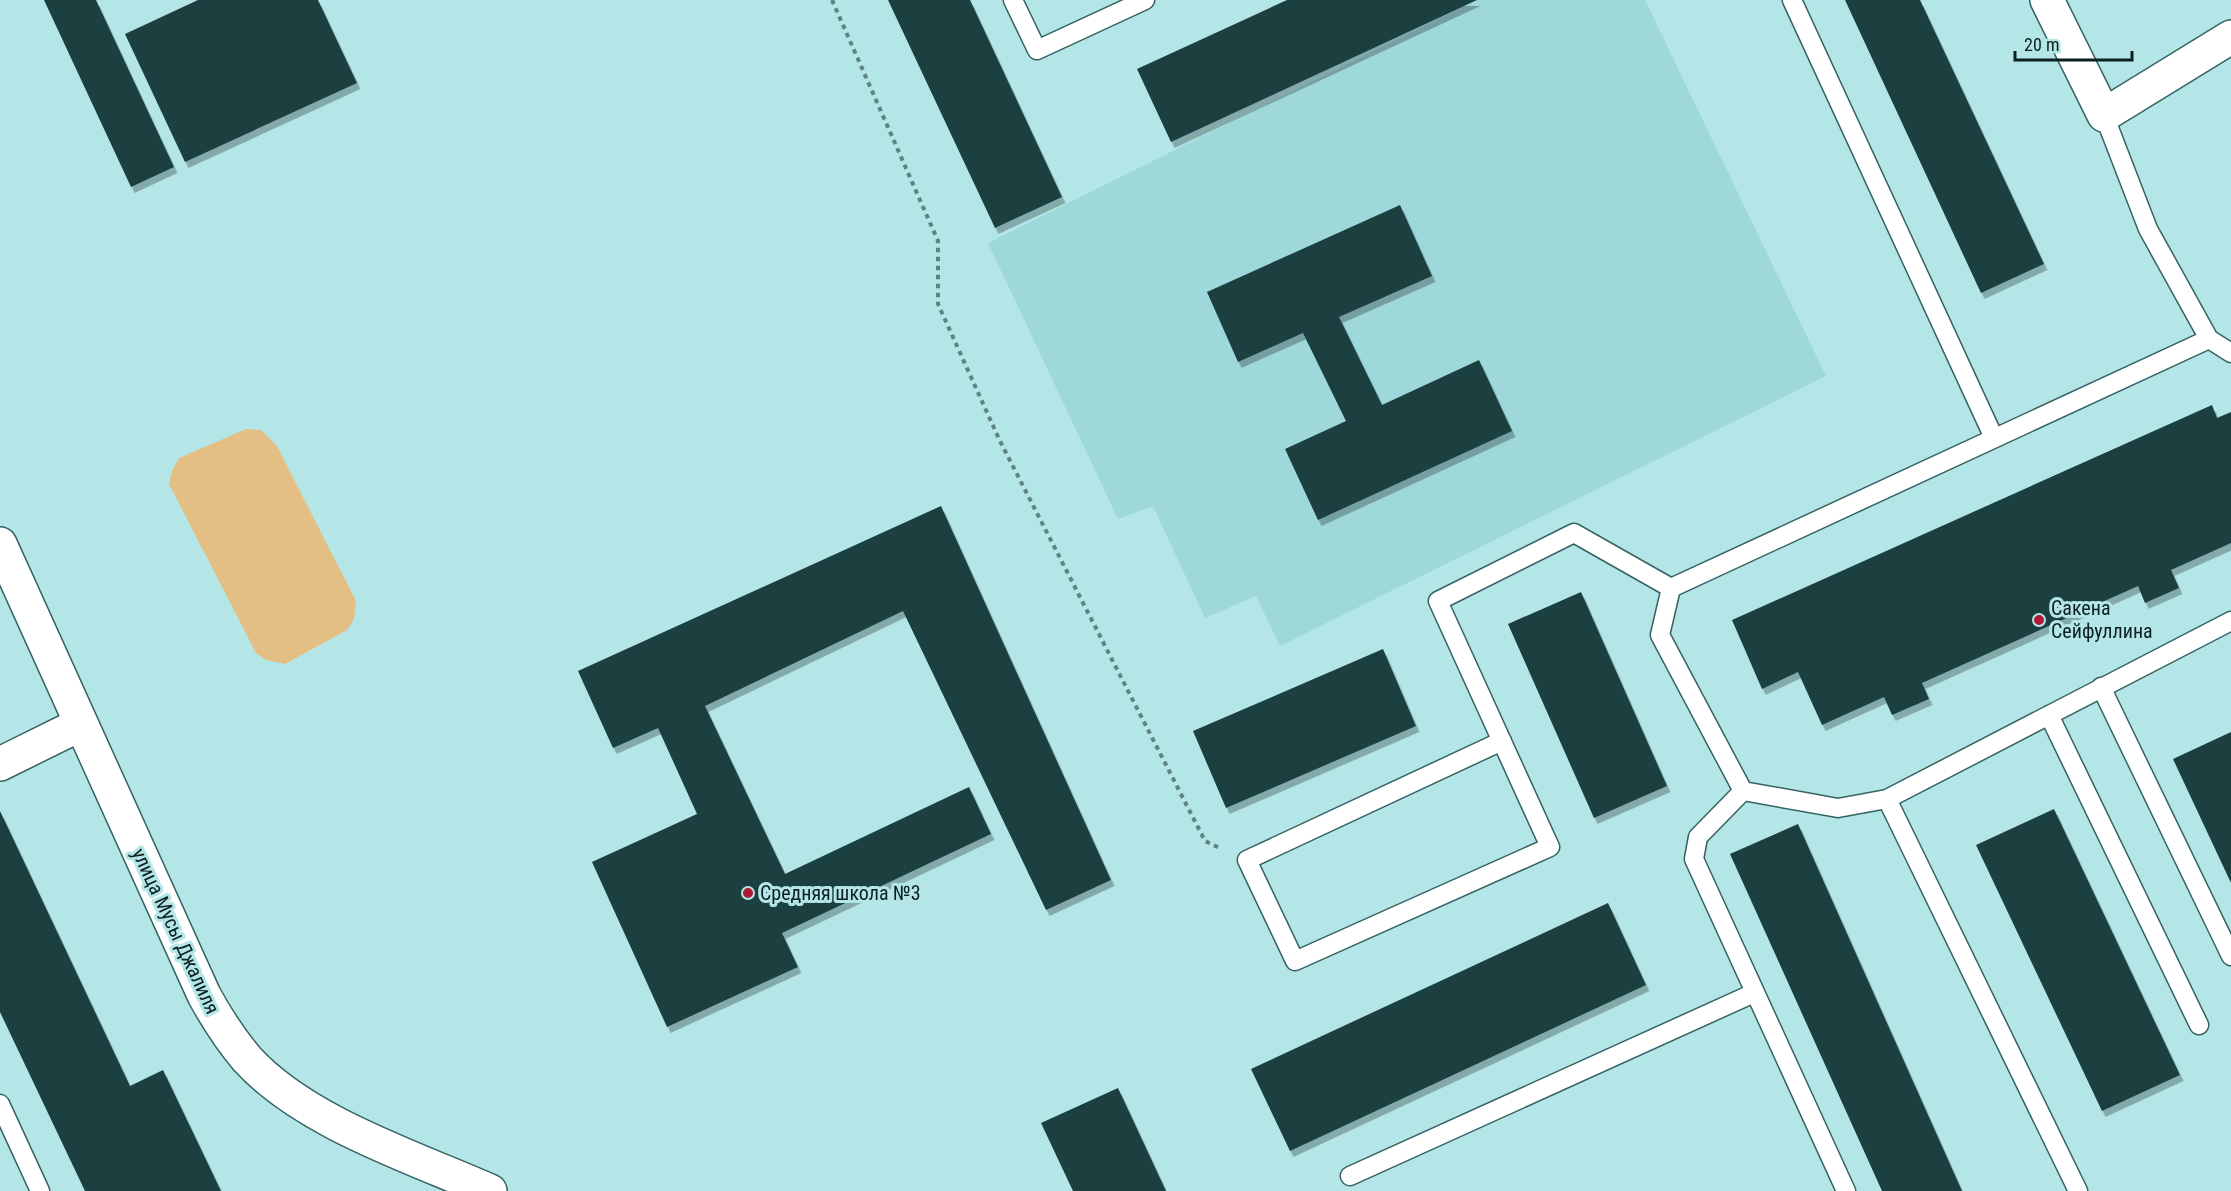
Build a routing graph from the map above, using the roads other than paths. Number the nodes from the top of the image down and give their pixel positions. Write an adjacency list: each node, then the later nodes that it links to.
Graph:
1 (1013, 0): 2 (lane)
2 (1145, 0)
3 (1792, 0): 9 (lane)
4 (2047, 0): 6 (street)
5 (2231, 37): 6 (street)
6 (2104, 115): 7 (lane)
7 (2209, 339): 8 (lane); 9 (lane)
8 (2231, 353)
9 (1994, 438): 11 (lane)
10 (0, 544): 15 (street, улица Мусы Джалиля)
11 (1671, 588): 16 (lane); 18 (lane)
12 (2231, 621): 13 (lane)
13 (2102, 687): 14 (lane); 20 (lane)
14 (2049, 715): 19 (lane); 22 (lane)
15 (81, 724): 17 (street); 26 (street, улица Мусы Джалиля)
16 (1502, 741): 16 (lane)
17 (0, 764)
18 (1743, 791): 19 (lane); 21 (lane)
19 (1887, 799): 28 (lane)
20 (2231, 956)
21 (1754, 993): 24 (lane); 27 (lane)
22 (2199, 1025)
23 (0, 1104): 25 (lane)
24 (1350, 1176)
25 (40, 1191)
26 (490, 1191)
27 (1846, 1191)
28 (2078, 1191)

